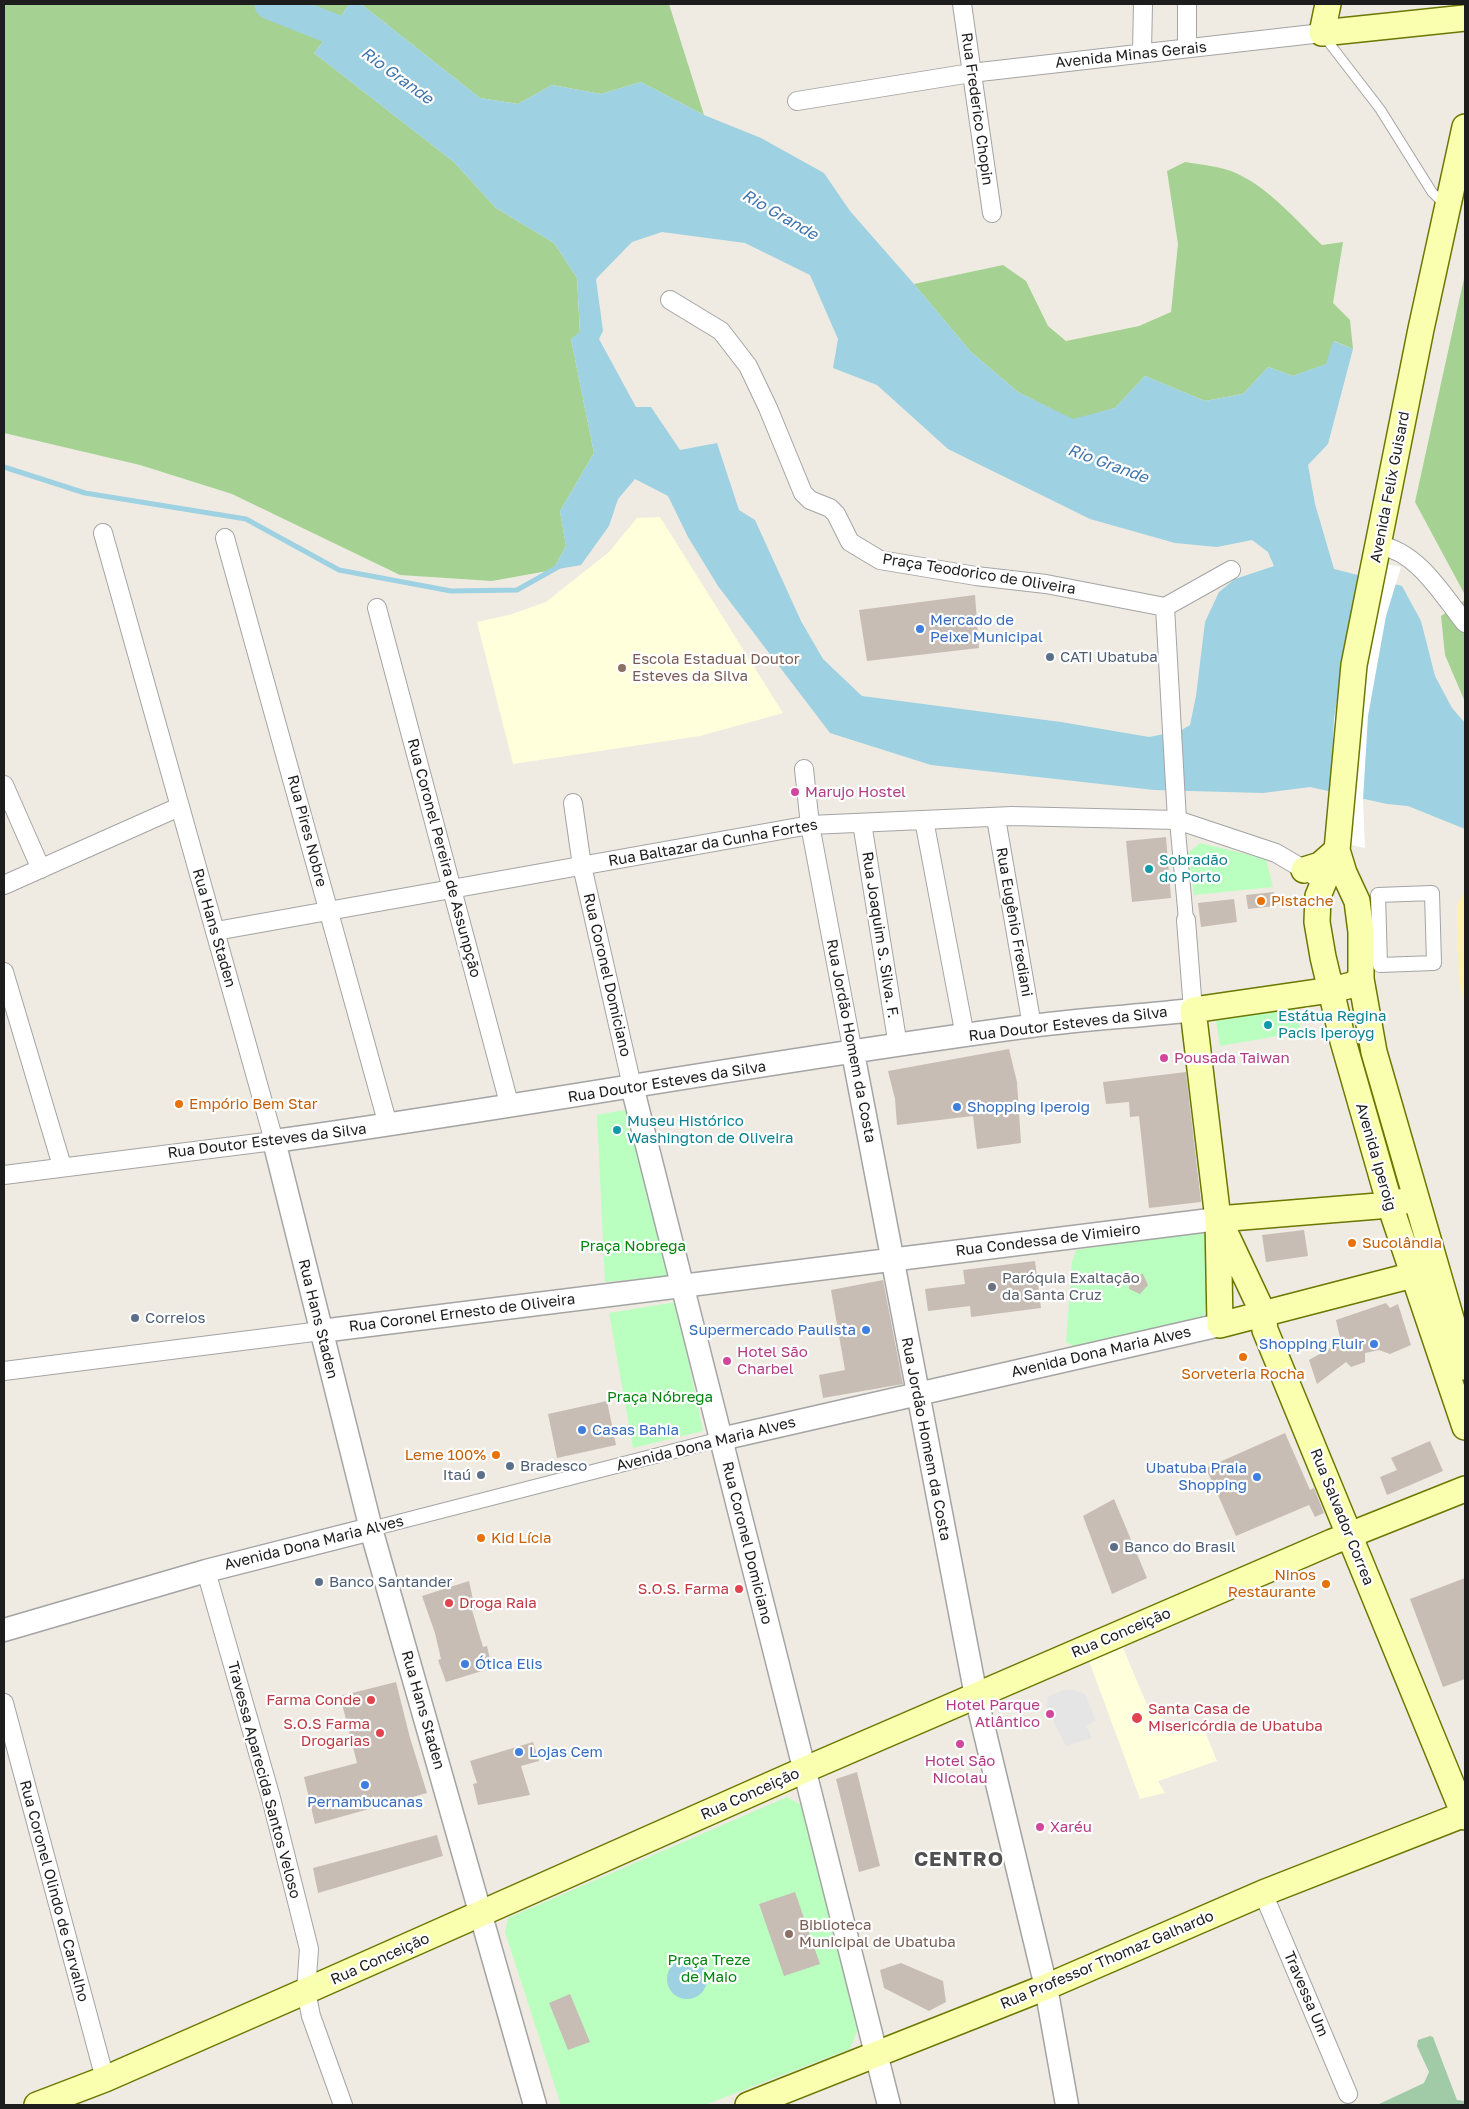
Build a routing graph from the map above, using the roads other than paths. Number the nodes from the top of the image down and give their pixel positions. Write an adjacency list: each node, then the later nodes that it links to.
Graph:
1 (962, 4): 9 (street, Rua Frederico Chopin)
2 (1143, 4): 8 (street)
3 (1187, 4): 7 (street)
4 (1328, 4): 6 (main road)
5 (1465, 18): 6 (main road, Avenida Minas Gerais)
6 (1322, 33): 7 (street, Avenida Minas Gerais); 12 (lane)
7 (1187, 48): 8 (street, Avenida Minas Gerais)
8 (1142, 52): 9 (street, Avenida Minas Gerais)
9 (971, 73): 10 (street, Avenida Minas Gerais); 13 (street, Rua Frederico Chopin)
10 (797, 101)
11 (1465, 127): 12 (main road, Avenida Felix Guisard)
12 (1447, 208): 17 (main road, Avenida Felix Guisard)
13 (992, 214)
14 (670, 300): 19 (street, Praça Teodorico de Oliveira)
15 (103, 532): 25 (street, Rua Hans Staden)
16 (225, 538): 38 (street, Rua Pires Nobre)
17 (1376, 555): 21 (street); 31 (main road, Avenida Felix Guisard)
18 (1230, 570): 19 (street)
19 (1164, 607): 26 (street)
20 (377, 608): 36 (street, Rua Coronel Pereira de Assunpção)
21 (1465, 623)
22 (804, 769): 30 (street, Rua Jordão Homem da Costa)
23 (4, 785): 33 (street)
24 (573, 803): 32 (street, Rua Coronel Domiciano)
25 (179, 808): 33 (street); 41 (street, Rua Hans Staden)
26 (1176, 814): 27 (street, Rua Baltazar da Cunha Fortes); 34 (street, Rua Baltazar da Cunha Fortes); 39 (street, Rua Salvador Correa)
27 (996, 818): 28 (street, Rua Baltazar da Cunha Fortes); 47 (street, Rua Eugênio Frediani)
28 (924, 820): 29 (street, Rua Baltazar da Cunha Fortes); 48 (street)
29 (862, 823): 30 (street, Rua Baltazar da Cunha Fortes); 49 (street, Rua Joaquim S. Silva. F.)
30 (810, 825): 32 (street, Rua Baltazar da Cunha Fortes); 50 (street, Rua Jordão Homem da Costa)
31 (1338, 839): 34 (main road, Avenida Felix Guisard); 37 (main road, Avenida Felix Guisard)
32 (582, 866): 36 (street, Rua Baltazar da Cunha Fortes); 51 (street, Rua Coronel Domiciano)
33 (41, 869): 35 (street)
34 (1314, 875): 37 (main road); 40 (main road, Avenida Iperoig)
35 (4, 886)
36 (453, 889): 38 (street, Rua Baltazar da Cunha Fortes); 52 (street, Rua Coronel Pereira de Assunpção)
37 (1368, 898): 37 (street); 42 (main road, Avenida Iperoig)
38 (329, 911): 41 (street, Rua Baltazar da Cunha Fortes); 53 (street, Rua Pires Nobre)
39 (1186, 920): 46 (street, Rua Salvador Correa)
40 (1317, 922): 42 (main road); 45 (main road, Avenida Iperoig)
41 (216, 931): 54 (street, Rua Hans Staden)
42 (1361, 932): 44 (main road, Avenida Iperoig)
43 (4, 972): 55 (street)
44 (1361, 979): 45 (main road, Rua Doutor Esteves da Silva); 57 (main road, Avenida Iperoig)
45 (1331, 990): 46 (main road, Rua Doutor Esteves da Silva); 58 (main road, Avenida Iperoig)
46 (1193, 1010): 47 (street, Rua Doutor Esteves da Silva); 59 (main road, Rua Salvador Correa)
47 (1032, 1026): 48 (street, Rua Doutor Esteves da Silva)
48 (965, 1036): 49 (street, Rua Doutor Esteves da Silva)
49 (898, 1046): 50 (street, Rua Doutor Esteves da Silva)
50 (853, 1053): 51 (street, Rua Doutor Esteves da Silva); 60 (street, Rua Jordão Homem da Costa)
51 (632, 1086): 52 (street, Rua Doutor Esteves da Silva); 62 (street, Rua Coronel Domiciano)
52 (510, 1107): 53 (street, Rua Doutor Esteves da Silva)
53 (388, 1125): 54 (street, Rua Doutor Esteves da Silva)
54 (274, 1141): 55 (street, Rua Doutor Esteves da Silva); 65 (street, Rua Hans Staden)
55 (62, 1166): 56 (street, Rua Doutor Esteves da Silva)
56 (4, 1175)
57 (1414, 1198): 58 (main road, Rua Condessa de Vimieiro); 66 (main road, Avenida Iperoig)
58 (1390, 1204): 59 (main road, Rua Condessa de Vimieiro); 61 (main road, Avenida Iperoig)
59 (1218, 1219): 60 (street, Rua Condessa de Vimieiro); 63 (main road, Rua Salvador Correa); 64 (main road, Rua Salvador Correa)
60 (892, 1259): 62 (street, Rua Condessa de Vimieiro); 68 (street, Rua Jordão Homem da Costa)
61 (1413, 1275): 63 (main road, Avenida Dona Maria Alves); 69 (main road, Avenida Iperoig)
62 (682, 1286): 65 (street, Rua Coronel Ernesto de Oliveira); 70 (street, Rua Coronel Domiciano)
63 (1263, 1313): 64 (main road, Avenida Dona Maria Alves); 73 (main road, Rua Salvador Correa)
64 (1220, 1326): 68 (street, Avenida Dona Maria Alves)
65 (321, 1331): 67 (street, Rua Coronel Ernesto de Oliveira); 72 (street, Rua Hans Staden)
66 (1465, 1367)
67 (4, 1371)
68 (917, 1394): 70 (street, Avenida Dona Maria Alves); 76 (street, Rua Jordão Homem da Costa)
69 (1465, 1426)
70 (721, 1439): 72 (street, Avenida Dona Maria Alves); 78 (street, Rua Coronel Domiciano)
71 (1465, 1489): 73 (main road, Rua Conceição)
72 (371, 1529): 74 (street, Avenida Dona Maria Alves); 81 (street, Rua Hans Staden)
73 (1350, 1534): 76 (main road, Rua Conceição); 79 (main road, Rua Salvador Correa)
74 (206, 1571): 75 (street, Avenida Dona Maria Alves); 83 (street, Travessa Aparecida Santos Veloso)
75 (4, 1630)
76 (976, 1696): 78 (main road, Rua Conceição); 82 (street, Rua Jordão Homem da Costa)
77 (4, 1703): 85 (street, Rua Coronel Olindo de Carvalho)
78 (804, 1770): 81 (main road, Rua Conceição); 84 (street, Rua Coronel Domiciano)
79 (1465, 1815): 80 (main road, Rua Professor Thomaz Galhardo)
80 (1263, 1893): 82 (main road, Rua Professor Thomaz Galhardo); 86 (street, Travessa Um)
81 (482, 1915): 83 (main road, Rua Conceição); 89 (street, Rua Hans Staden)
82 (1046, 1987): 84 (main road, Rua Professor Thomaz Galhardo); 92 (street, Rua Jordão Homem da Costa)
83 (306, 1992): 85 (main road, Rua Conceição); 88 (street, Travessa Aparecida Santos Veloso)
84 (876, 2056): 90 (main road, Rua Professor Thomaz Galhardo); 91 (street, Rua Coronel Domiciano)
85 (105, 2079): 87 (main road, Rua Conceição)
86 (1348, 2094)
87 (37, 2105)
88 (343, 2105)
89 (535, 2105)
90 (749, 2105)
91 (889, 2105)
92 (1067, 2105)

